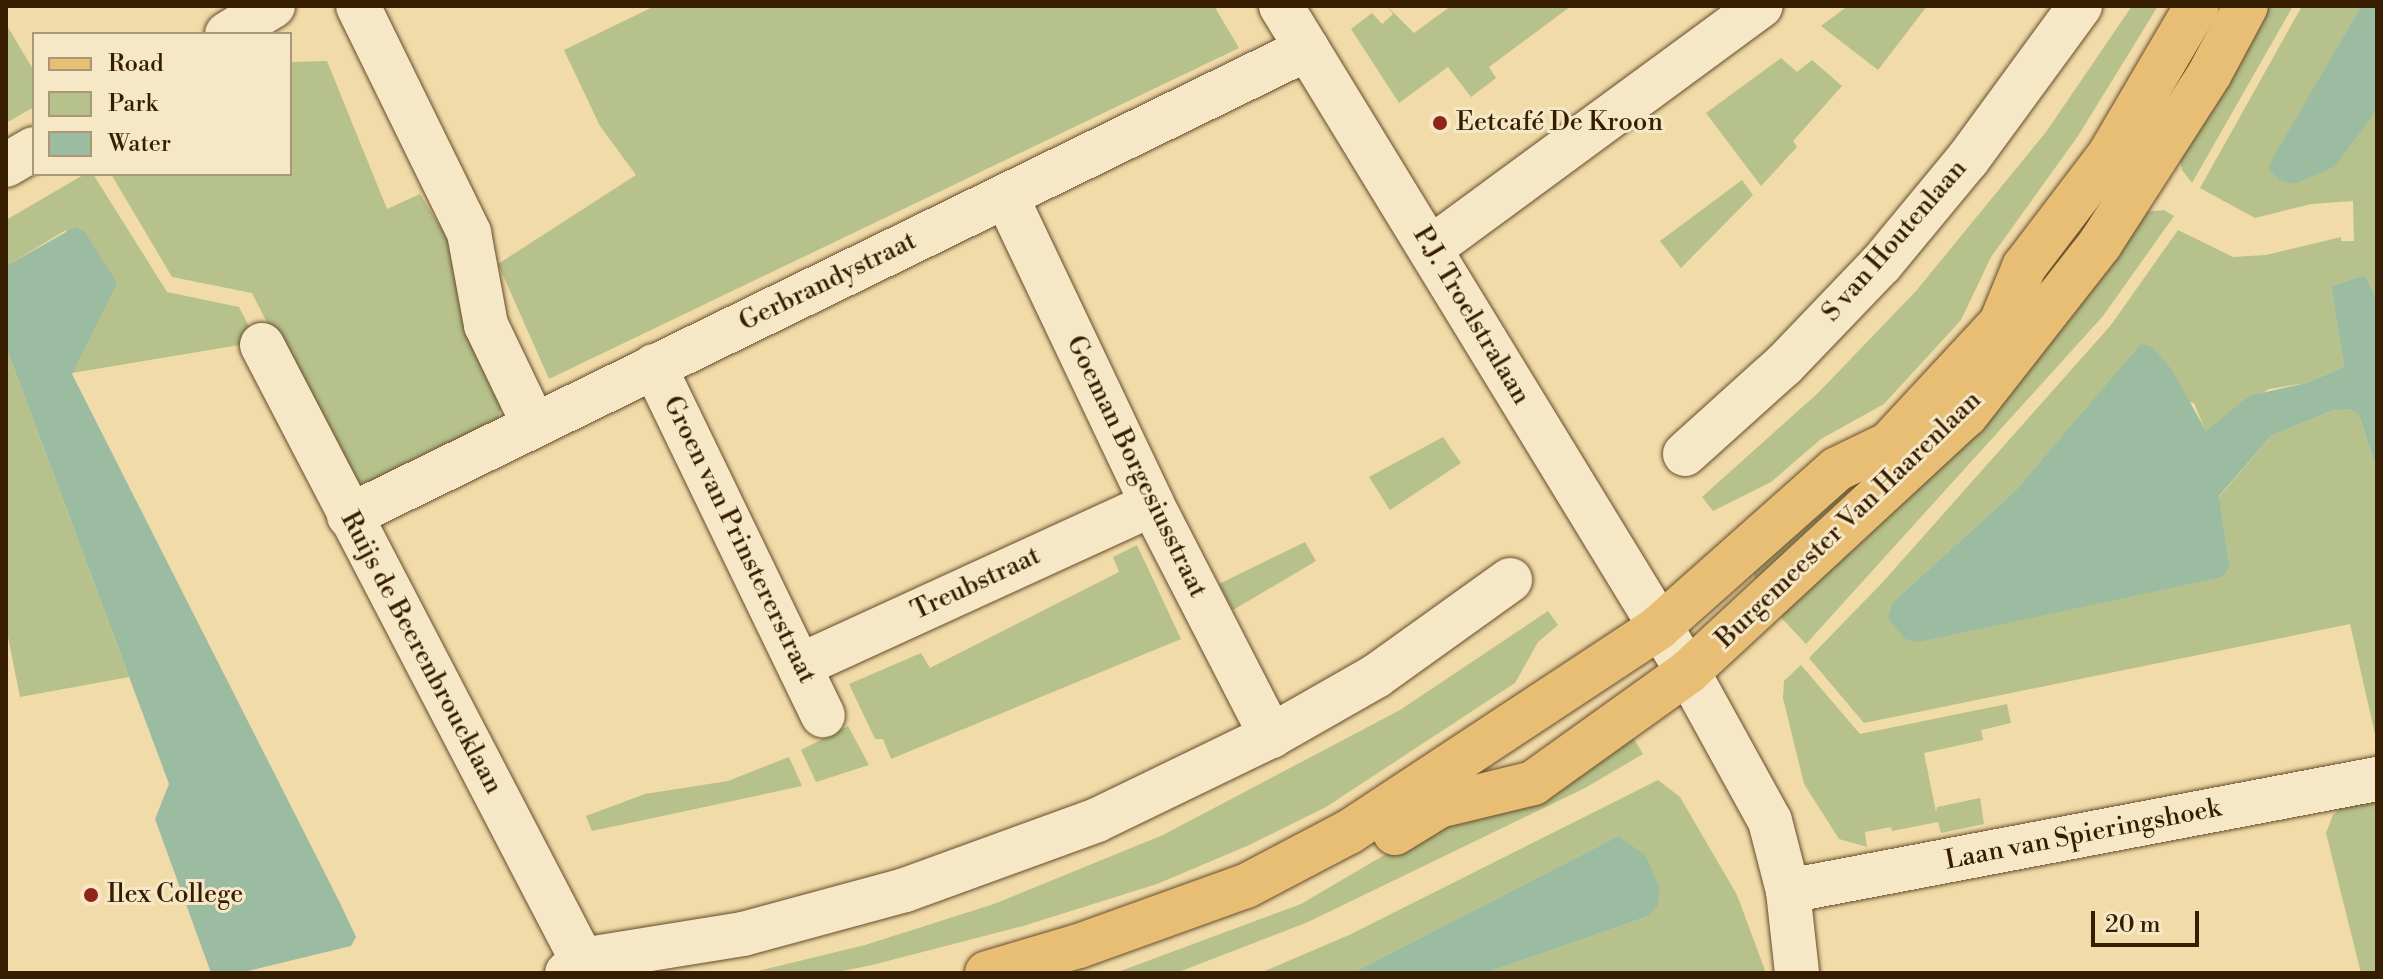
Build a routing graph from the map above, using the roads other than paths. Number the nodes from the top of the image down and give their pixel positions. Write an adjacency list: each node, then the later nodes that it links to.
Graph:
1 (273, 6): 8 (street)
2 (358, 6): 16 (street)
3 (1281, 6): 9 (street, P.J. Troelstralaan)
4 (1761, 6): 13 (street)
5 (2080, 6): 17 (street, S van Houtenlaan)
6 (2197, 6): 21 (main road, Burgemeester Van Haarenlaan)
7 (2246, 6): 23 (main road, Burgemeester Van Haarenlaan)
8 (230, 32)
9 (1307, 49): 12 (street, Gerbrandystraat); 13 (street, P.J. Troelstralaan)
10 (32, 150): 11 (street)
11 (6, 165)
12 (1006, 196): 15 (street, Gerbrandystraat); 18 (street, Goeman Borgesiusstraat)
13 (1431, 248): 21 (street, P.J. Troelstralaan)
14 (262, 345): 19 (street, Ruijs de Beerenbroucklaan)
15 (654, 366): 16 (street, Gerbrandystraat); 22 (street, Groen van Prinstererstraat)
16 (534, 425): 19 (street, Gerbrandystraat)
17 (1685, 454)
18 (1152, 504): 22 (street, Treubstraat); 25 (street, Goeman Borgesiusstraat)
19 (349, 516): 28 (street, Ruijs de Beerenbroucklaan)
20 (1510, 580): 25 (street)
21 (1658, 628): 23 (street); 29 (main road, Burgemeester Van Haarenlaan)
22 (801, 665): 24 (street, Groen van Prinstererstraat)
23 (1688, 672): 27 (street); 30 (main road, Burgemeester Van Haarenlaan)
24 (823, 715)
25 (1271, 736): 28 (street)
26 (2377, 779): 27 (street, Laan van Spieringshoek)
27 (1788, 891): 31 (street)
28 (575, 966)
29 (987, 973)
30 (1084, 973)
31 (1797, 973)

